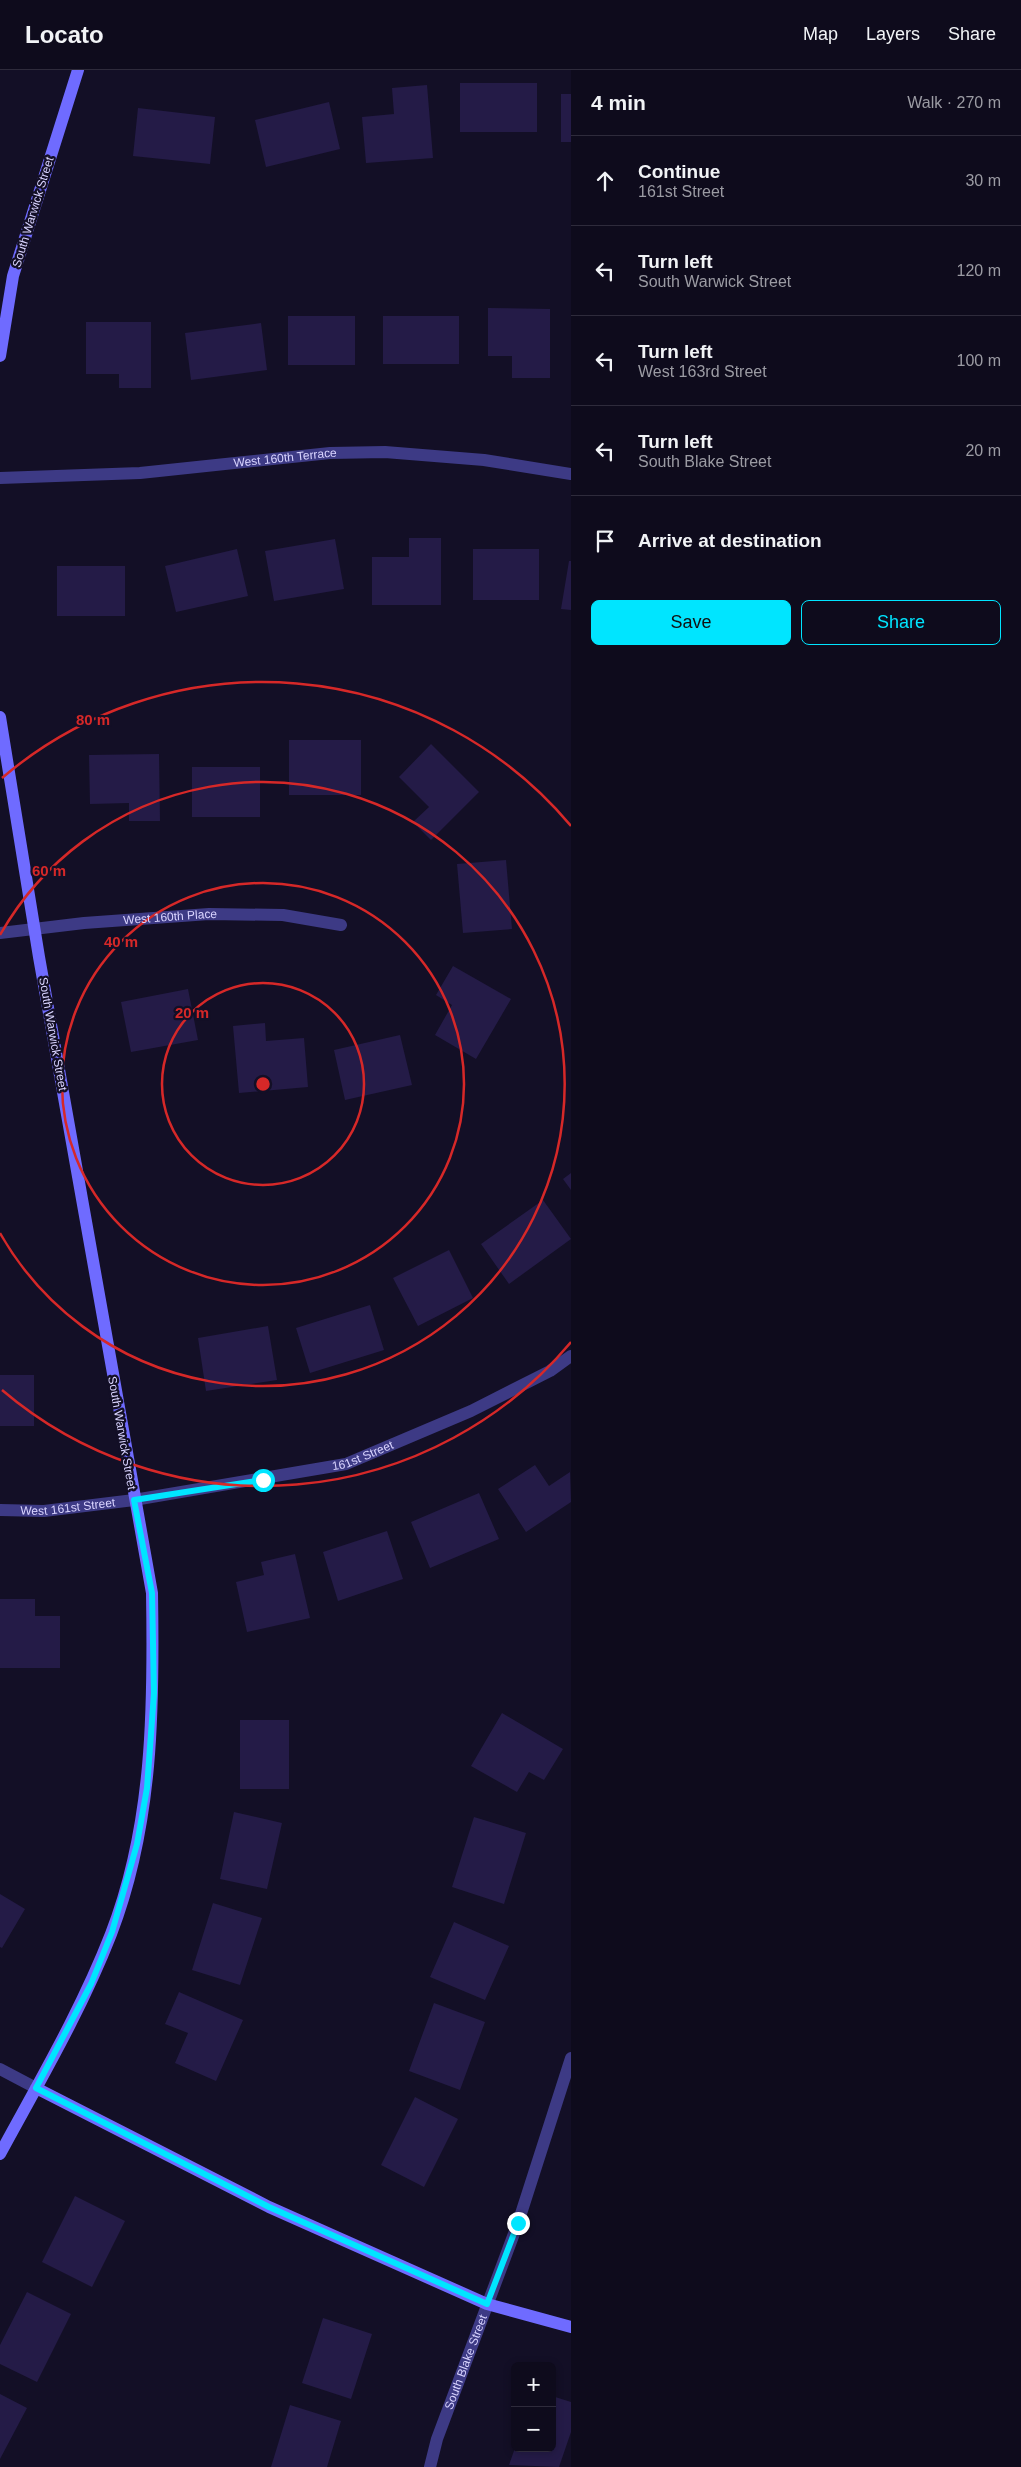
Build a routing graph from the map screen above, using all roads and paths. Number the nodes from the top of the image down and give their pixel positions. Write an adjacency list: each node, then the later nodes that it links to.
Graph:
1 (78, 70): 2 (street, South Warwick Street)
2 (0, 356)
3 (571, 474): 4 (street, West 160th Terrace)
4 (0, 478)
5 (0, 717): 7 (street, South Warwick Street)
6 (341, 925): 7 (street, West 160th Place)
7 (34, 929): 8 (street, West 160th Place); 10 (street, South Warwick Street)
8 (0, 933)
9 (571, 1356): 10 (street, 161st Street)
10 (134, 1500): 11 (street, West 161st Street); 14 (street, South Warwick Street)
11 (0, 1510)
12 (571, 2058): 16 (street, South Blake Street)
13 (0, 2069): 14 (street)
14 (36, 2088): 15 (street, South Warwick Street); 16 (street)
15 (0, 2154)
16 (487, 2304): 17 (street); 18 (street, South Blake Street)
17 (571, 2327)
18 (430, 2467)

